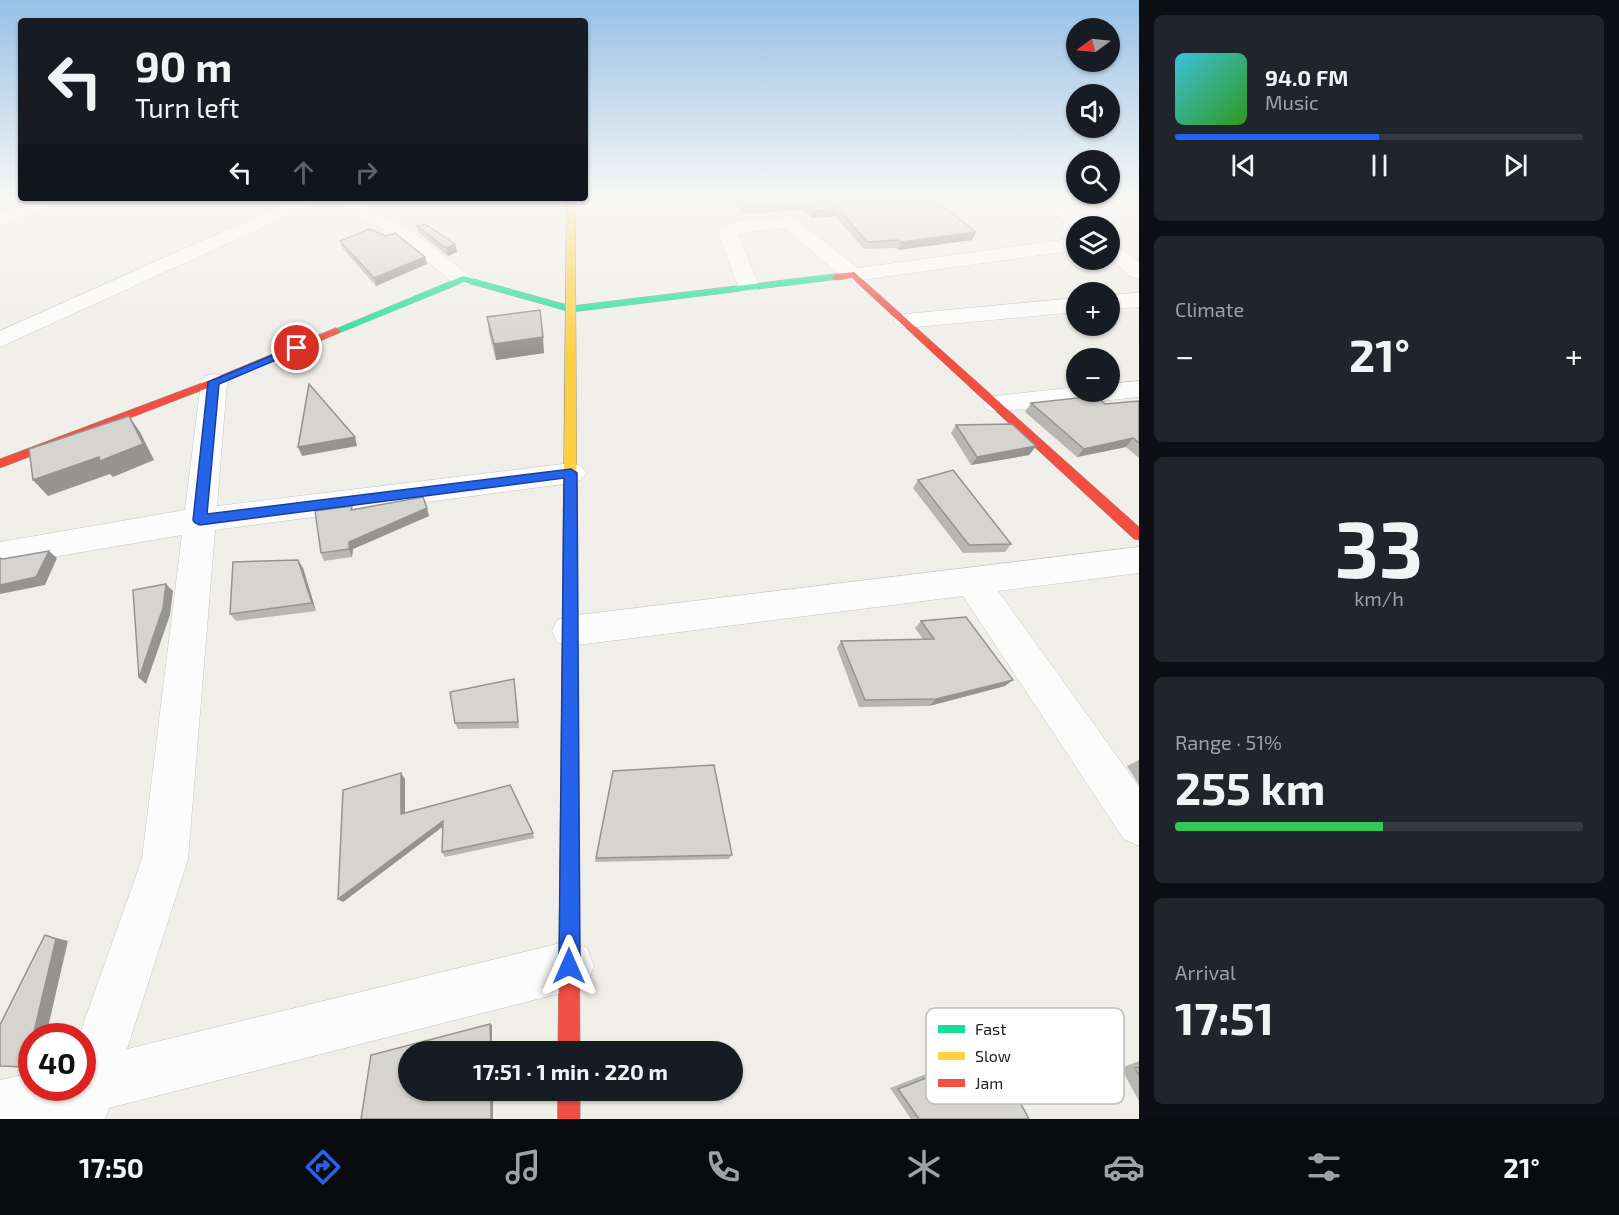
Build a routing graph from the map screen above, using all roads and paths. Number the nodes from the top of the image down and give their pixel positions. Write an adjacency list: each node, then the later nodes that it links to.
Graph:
1 (198, 248): 17 (street)
2 (422, 248): 10 (street)
3 (571, 248): 15 (street)
4 (734, 248): 11 (street)
5 (821, 248): 9 (street)
6 (1046, 248): 9 (street)
7 (1120, 257): 8 (street)
8 (1139, 272)
9 (854, 274): 11 (street); 16 (street)
10 (463, 279): 15 (street); 18 (street)
11 (748, 287): 15 (street)
12 (1139, 300): 13 (street)
13 (1120, 301)
14 (1066, 307): 16 (street)
15 (571, 309): 22 (street)
16 (906, 321): 20 (street)
17 (0, 340)
18 (214, 382): 21 (street); 23 (street)
19 (1139, 389): 20 (street)
20 (996, 404): 24 (street)
21 (0, 464)
22 (571, 473): 23 (street); 28 (street)
23 (200, 520): 25 (street); 32 (street)
24 (1139, 535)
25 (11, 551)
26 (1139, 560): 27 (street)
27 (972, 580): 28 (street); 29 (street)
28 (570, 631): 30 (street)
29 (1139, 824)
30 (569, 966): 31 (street); 33 (street)
31 (569, 1041)
32 (96, 1055)
33 (96, 1091)
34 (44, 1101): 36 (street)
35 (569, 1101): 37 (street)
36 (0, 1108)
37 (569, 1119)

